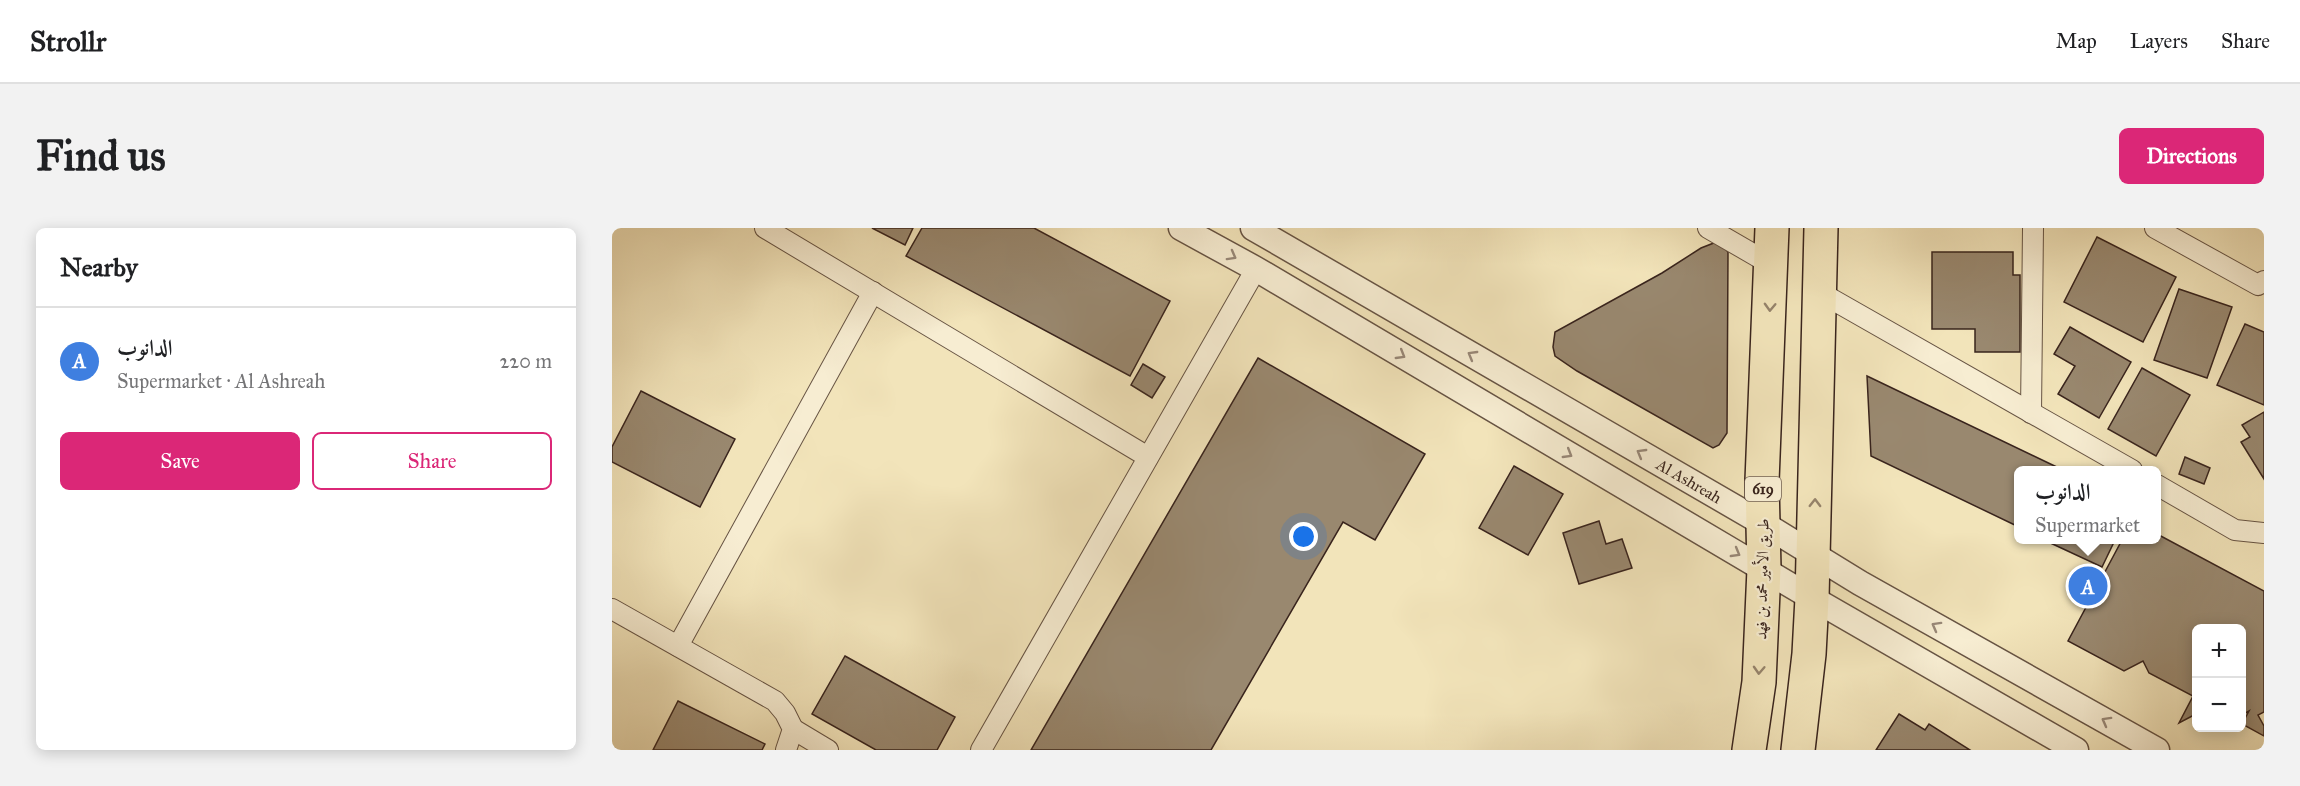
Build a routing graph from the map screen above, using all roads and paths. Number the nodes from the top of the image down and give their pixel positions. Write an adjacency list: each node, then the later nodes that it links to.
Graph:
1 (765, 228): 12 (street)
2 (1181, 228): 10 (street, one-way to 10)
3 (1253, 228): 18 (street, Al Ashreah, one-way to 3)
4 (1708, 228): 9 (street)
5 (1772, 228): 9 (highway, طريق الأمير محمد بن فهد / 619)
6 (1821, 228): 13 (highway)
7 (2033, 228): 14 (street)
8 (2156, 228): 11 (street)
9 (1772, 265): 18 (highway, طريق الأمير محمد بن فهد / 619, one-way to 18)
10 (1256, 269): 15 (street); 21 (street, one-way to 21)
11 (2264, 281)
12 (873, 292): 15 (street); 24 (street)
13 (1821, 293): 14 (street); 20 (highway, one-way to 13)
14 (2031, 413): 16 (street)
15 (1148, 457): 28 (street)
16 (2123, 466)
17 (2161, 487): 19 (street)
18 (1764, 524): 20 (street, Al Ashreah); 21 (highway, طريق الأمير محمد بن فهد / 619)
19 (2264, 533)
20 (1814, 555): 22 (highway); 32 (street, Al Ashreah, one-way to 20)
21 (1764, 569): 22 (street); 29 (highway, طريق الأمير محمد بن فهد / 619, one-way to 29)
22 (1812, 598): 30 (highway); 31 (street)
23 (612, 609): 24 (street)
24 (678, 646): 25 (street)
25 (793, 729): 26 (street); 27 (street)
26 (786, 750)
27 (828, 750)
28 (981, 750)
29 (1749, 750)
30 (1798, 750)
31 (2076, 750)
32 (2157, 750)

